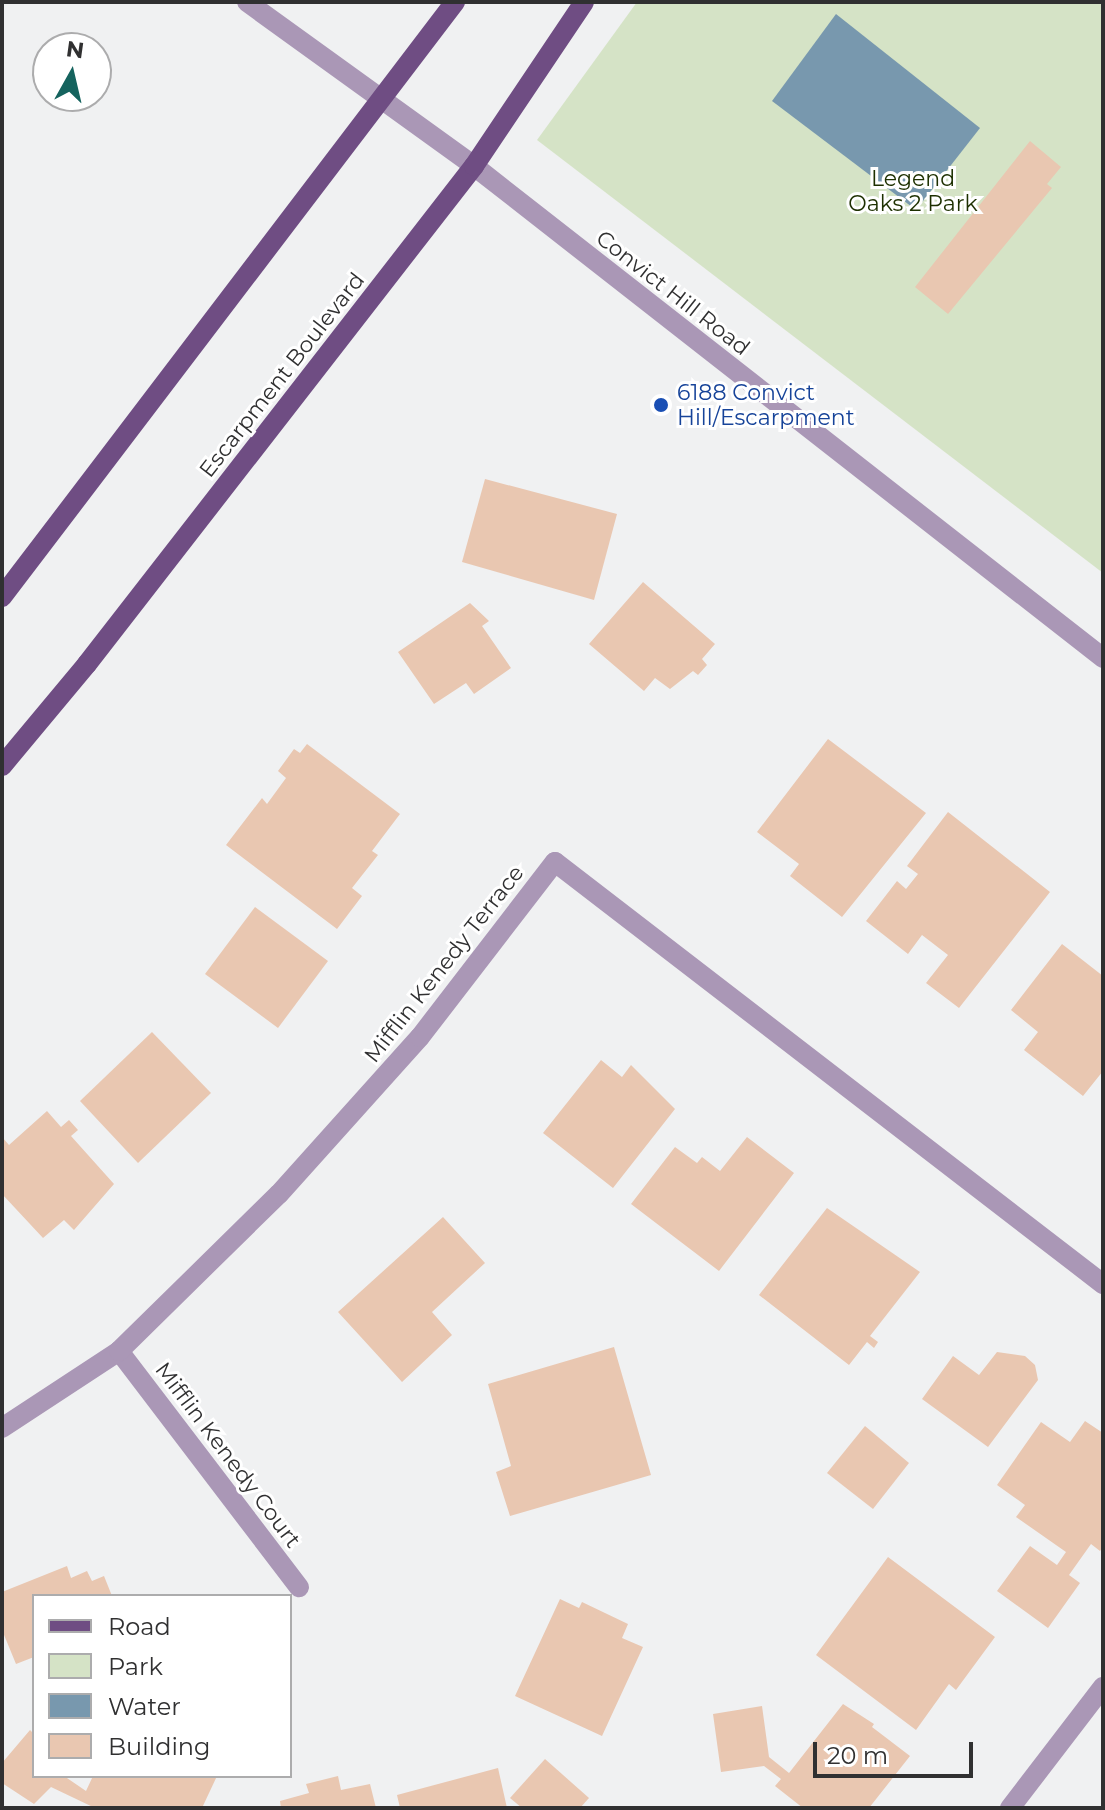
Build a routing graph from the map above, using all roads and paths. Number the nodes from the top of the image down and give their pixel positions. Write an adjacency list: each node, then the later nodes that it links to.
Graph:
1 (247, 2): 4 (street, Convict Hill Road)
2 (455, 2): 4 (main road)
3 (584, 2): 5 (main road, Escarpment Boulevard)
4 (382, 97): 5 (street, Convict Hill Road); 6 (main road)
5 (474, 166): 7 (street, Convict Hill Road); 8 (main road, Escarpment Boulevard)
6 (2, 597)
7 (1103, 658)
8 (2, 766)
9 (1103, 1284): 10 (street, Mifflin Kenedy Terrace)
10 (119, 1351): 11 (street, Mifflin Kenedy Terrace); 12 (street, Mifflin Kenedy Court)
11 (2, 1428)
12 (299, 1587)
13 (1103, 1687): 14 (street)
14 (1010, 1808)

